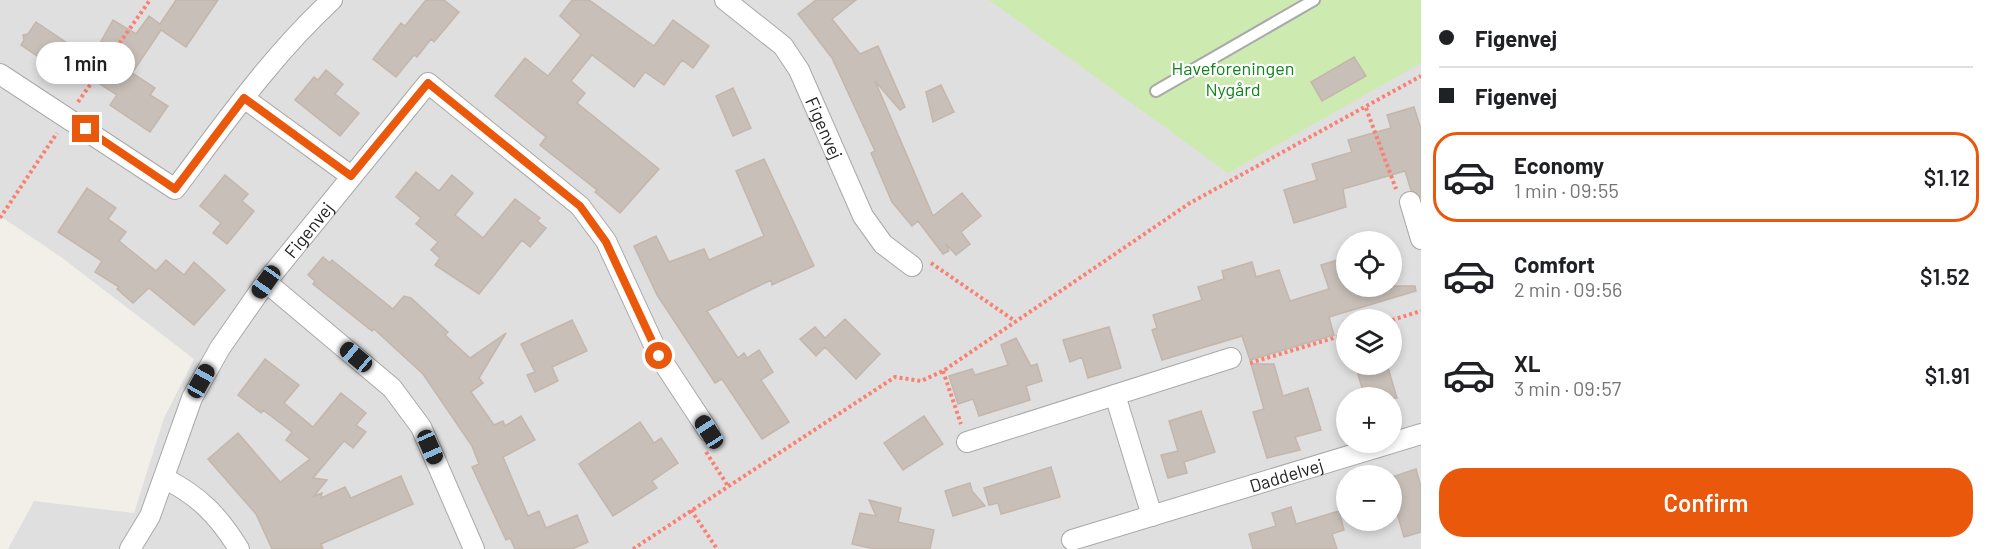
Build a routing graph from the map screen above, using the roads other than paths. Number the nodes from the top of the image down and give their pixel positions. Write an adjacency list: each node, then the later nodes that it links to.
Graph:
1 (332, 0): 6 (street)
2 (725, 0): 10 (street, Figenvej)
3 (1314, 0): 5 (lane)
4 (0, 74): 6 (street)
5 (1156, 91)
6 (244, 98): 7 (street)
7 (351, 176): 11 (street, Figenvej); 14 (street, Figenvej)
8 (1410, 202): 9 (street)
9 (1421, 239)
10 (912, 266)
11 (266, 282): 17 (street, Figenvej); 23 (street)
12 (1231, 358): 13 (street)
13 (1115, 395): 16 (street); 18 (street)
14 (709, 432)
15 (1421, 434): 18 (street, Daddelvej)
16 (967, 442)
17 (164, 478): 21 (street, Figenvej); 22 (street)
18 (1152, 516): 20 (street, Daddelvej)
19 (1072, 540): 20 (street, Daddelvej)
20 (1108, 540)
21 (130, 549)
22 (239, 549)
23 (474, 549)

